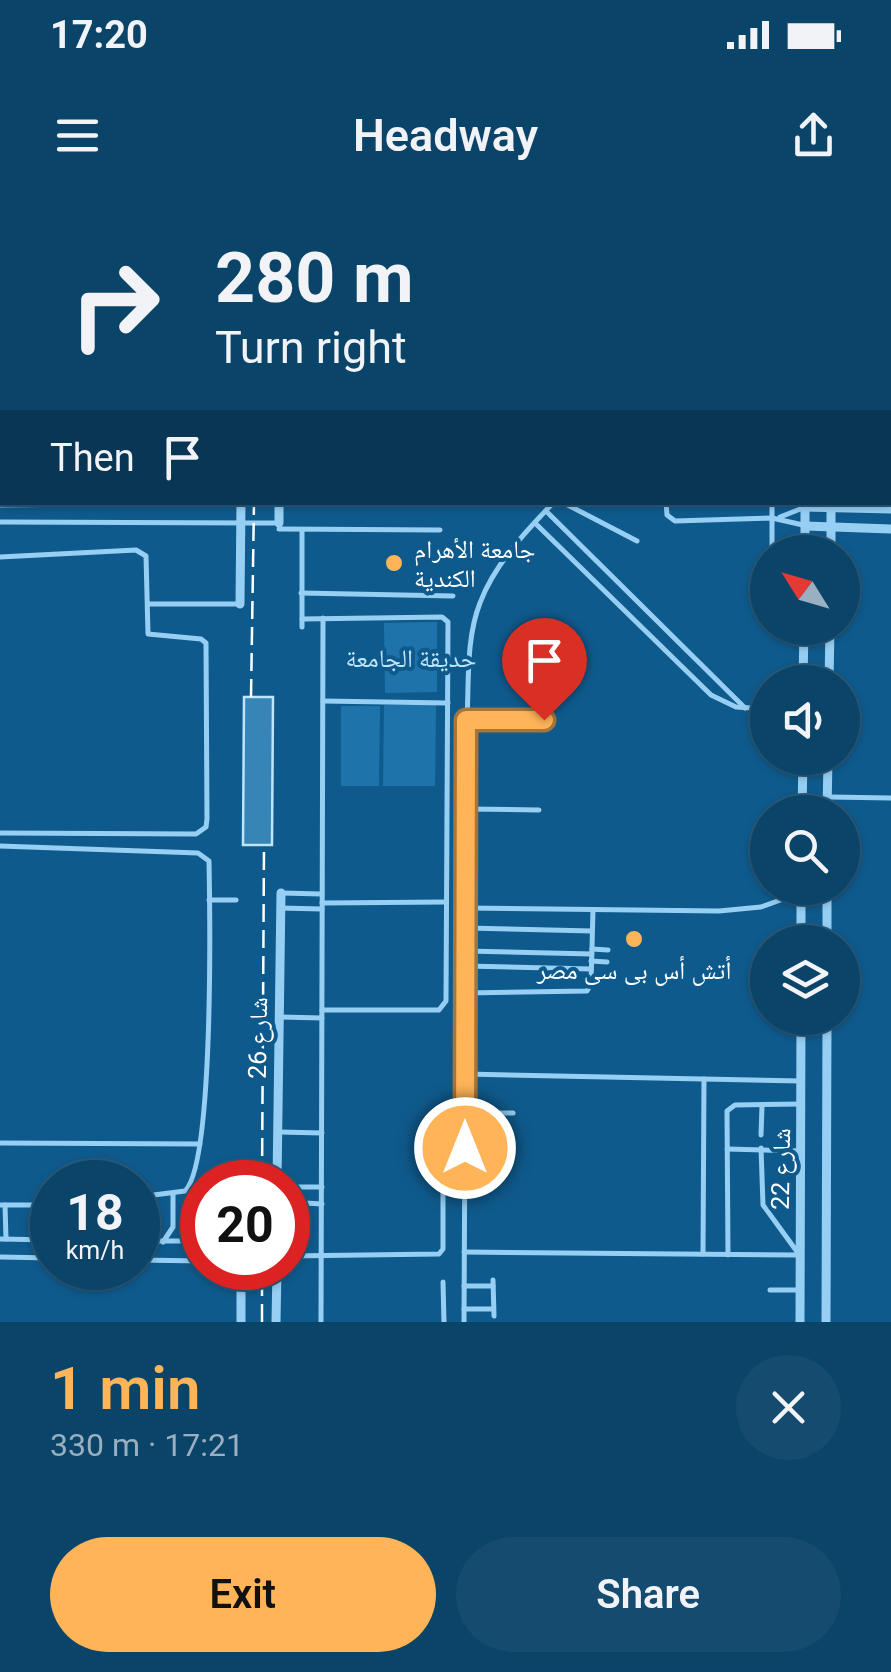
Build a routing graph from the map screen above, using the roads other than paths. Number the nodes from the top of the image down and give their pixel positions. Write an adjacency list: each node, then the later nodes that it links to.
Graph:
1 (241, 505): 15 (street)
2 (279, 505): 16 (street)
3 (551, 505): 11 (lane)
4 (568, 505): 25 (lane)
5 (666, 505): 12 (lane)
6 (773, 505): 12 (lane)
7 (805, 505): 12 (lane); 17 (street)
8 (831, 505): 18 (street)
9 (843, 505): 10 (street)
10 (891, 509)
11 (546, 510): 14 (lane); 36 (lane)
12 (775, 518): 17 (lane); 22 (lane)
13 (0, 522): 15 (lane)
14 (535, 523): 36 (lane); 38 (lane)
15 (241, 525): 16 (lane); 30 (street)
16 (279, 526): 19 (lane)
17 (805, 526): 18 (street); 23 (street)
18 (831, 527): 20 (street); 24 (street)
19 (302, 529): 21 (lane); 27 (lane)
20 (891, 529)
21 (440, 530)
22 (774, 535)
23 (805, 535)
24 (831, 535)
25 (637, 541)
26 (0, 557): 29 (lane)
27 (301, 593): 28 (lane); 32 (lane)
28 (453, 596)
29 (148, 604): 30 (lane); 44 (lane)
30 (240, 604)
31 (323, 618): 32 (lane); 34 (lane); 35 (lane)
32 (302, 619): 33 (lane)
33 (302, 628)
34 (323, 702): 35 (lane); 47 (lane)
35 (448, 703): 50 (lane)
36 (745, 708): 37 (lane)
37 (750, 708)
38 (466, 720): 39 (lane); 42 (lane)
39 (544, 720)
40 (860, 797): 41 (lane)
41 (891, 798)
42 (466, 809): 43 (lane); 54 (lane)
43 (539, 810)
44 (0, 833)
45 (0, 846): 48 (lane)
46 (280, 893): 47 (lane); 53 (street, شارع 26)
47 (322, 894): 52 (lane)
48 (209, 900): 49 (lane); 81 (lane)
49 (236, 900)
50 (446, 902): 52 (lane); 65 (lane)
51 (755, 905): 55 (lane)
52 (322, 906): 53 (lane); 65 (lane)
53 (280, 908): 66 (street, شارع 26)
54 (466, 908): 55 (lane); 56 (lane)
55 (592, 910): 57 (lane)
56 (466, 928): 57 (lane); 59 (lane)
57 (592, 931): 60 (lane)
58 (608, 950): 60 (lane)
59 (466, 951): 60 (lane); 62 (lane)
60 (592, 955): 61 (lane); 63 (lane)
61 (608, 962)
62 (466, 966): 63 (lane); 64 (lane)
63 (591, 969): 64 (lane)
64 (466, 993): 69 (lane)
65 (322, 1014): 66 (lane); 77 (lane)
66 (277, 1017): 76 (street, شارع 26)
67 (801, 1035): 71 (street, شارع 22)
68 (827, 1035): 122 (street, شارع 22)
69 (465, 1074): 70 (lane); 74 (lane)
70 (704, 1080): 71 (lane); 102 (lane)
71 (801, 1082): 72 (street, شارع 22)
72 (802, 1104): 73 (lane); 84 (street, شارع 22)
73 (762, 1106): 78 (lane); 83 (lane)
74 (465, 1113): 75 (lane); 101 (lane)
75 (513, 1113)
76 (277, 1132): 77 (lane); 86 (street, شارع 26)
77 (322, 1134): 88 (lane)
78 (761, 1135)
79 (0, 1142): 81 (lane)
80 (444, 1142): 106 (lane)
81 (200, 1144): 85 (lane)
82 (761, 1148): 83 (lane); 84 (lane); 104 (lane)
83 (727, 1149): 103 (lane)
84 (801, 1151): 104 (street, شارع 22)
85 (196, 1160)
86 (277, 1160)
87 (310, 1186): 88 (lane)
88 (322, 1186): 93 (lane)
89 (180, 1191): 90 (lane)
90 (173, 1194): 91 (lane); 100 (lane)
91 (160, 1195)
92 (310, 1203): 93 (lane)
93 (322, 1204): 106 (lane)
94 (3, 1205): 95 (lane); 96 (lane)
95 (30, 1205)
96 (3, 1239): 97 (lane)
97 (30, 1240)
98 (180, 1241): 100 (lane)
99 (160, 1242): 100 (lane)
100 (163, 1242)
101 (464, 1252): 102 (lane); 110 (lane)
102 (703, 1254): 103 (lane)
103 (728, 1254): 104 (lane)
104 (800, 1255): 114 (street, شارع 22)
105 (310, 1256): 106 (lane)
106 (322, 1256): 118 (lane)
107 (0, 1257): 108 (lane)
108 (30, 1258)
109 (444, 1282): 119 (lane)
110 (464, 1286): 115 (lane); 115 (lane)
111 (241, 1290): 116 (street)
112 (277, 1290): 117 (street)
113 (770, 1290): 114 (lane)
114 (800, 1290): 121 (street, شارع 22)
115 (464, 1310): 120 (lane)
116 (240, 1322)
117 (276, 1322)
118 (321, 1322)
119 (444, 1322)
120 (464, 1322)
121 (800, 1322)
122 (826, 1322)

